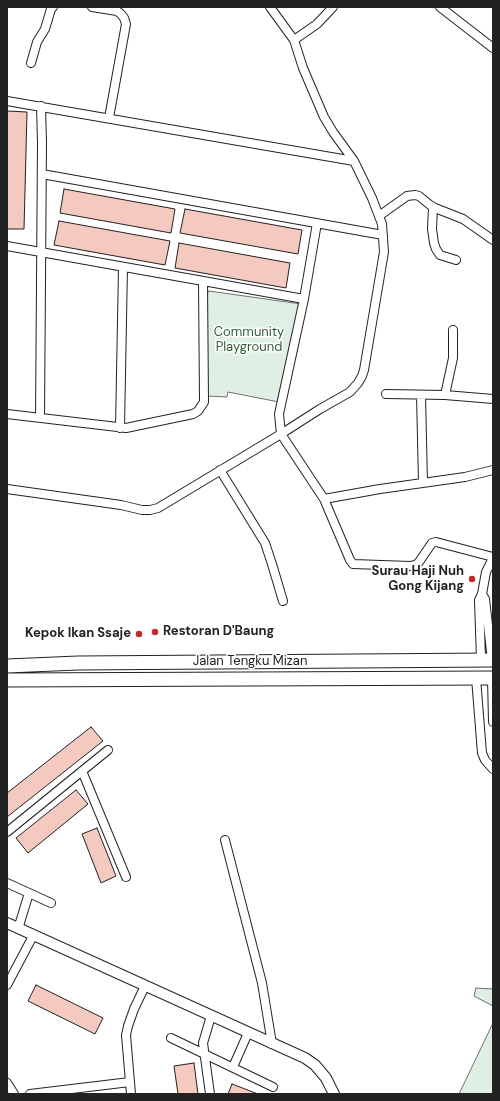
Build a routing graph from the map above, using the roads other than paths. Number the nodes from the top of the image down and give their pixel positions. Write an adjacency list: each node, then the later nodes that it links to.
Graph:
1 (53, 7): 8 (street)
2 (92, 7): 11 (street)
3 (270, 7): 6 (street)
4 (333, 7): 6 (street)
5 (440, 7): 7 (street)
6 (294, 40): 12 (street)
7 (493, 48)
8 (31, 63)
9 (7, 101): 10 (street)
10 (41, 106): 11 (street); 13 (street)
11 (109, 118): 12 (street)
12 (354, 161): 15 (street)
13 (42, 174): 16 (street); 20 (street)
14 (433, 207): 15 (street); 18 (street); 21 (street)
15 (379, 216): 17 (street)
16 (317, 223): 17 (street); 24 (street)
17 (383, 235): 33 (street)
18 (493, 240)
19 (7, 246): 20 (street)
20 (40, 252): 22 (street); 31 (street)
21 (456, 260)
22 (123, 267): 23 (street); 32 (street)
23 (203, 282): 24 (street); 32 (street)
24 (304, 299): 33 (street)
25 (452, 330): 28 (street)
26 (386, 394): 27 (street)
27 (421, 395): 28 (street); 36 (street)
28 (445, 396): 29 (street)
29 (493, 399)
30 (7, 414): 31 (street)
31 (40, 418): 32 (street)
32 (120, 428)
33 (281, 434): 34 (street); 38 (street)
34 (220, 470): 37 (street); 40 (street)
35 (493, 470): 36 (street)
36 (423, 483): 38 (street)
37 (7, 489)
38 (324, 499): 39 (street)
39 (493, 558): 41 (street)
40 (283, 602)
41 (489, 660): 42 (highway, Jalan Tengku Mizan)
42 (7, 666)
43 (476, 678): 44 (highway, Jalan Tengku Mizan); 45 (highway, Jalan Tengku Mizan); 48 (street)
44 (492, 678): 46 (street)
45 (7, 680)
46 (493, 722)
47 (108, 750): 50 (street)
48 (489, 760): 49 (street)
49 (493, 769)
50 (82, 771): 51 (street); 53 (street)
51 (7, 832)
52 (225, 840): 65 (street)
53 (126, 877)
54 (7, 883): 55 (street)
55 (29, 893): 56 (street); 58 (street)
56 (51, 903)
57 (7, 923): 58 (street)
58 (18, 929): 59 (street)
59 (33, 936): 60 (street); 61 (street)
60 (7, 985)
61 (145, 986): 62 (street); 68 (street)
62 (211, 1016): 63 (street); 66 (street)
63 (248, 1032): 65 (street); 67 (street)
64 (171, 1038): 66 (street)
65 (272, 1044): 75 (street)
66 (204, 1053): 67 (street); 74 (street)
67 (233, 1067): 70 (street)
68 (130, 1082): 72 (street); 73 (street)
69 (7, 1083): 71 (street)
70 (274, 1087)
71 (14, 1094)
72 (30, 1094)
73 (131, 1094)
74 (210, 1094)
75 (334, 1094)

